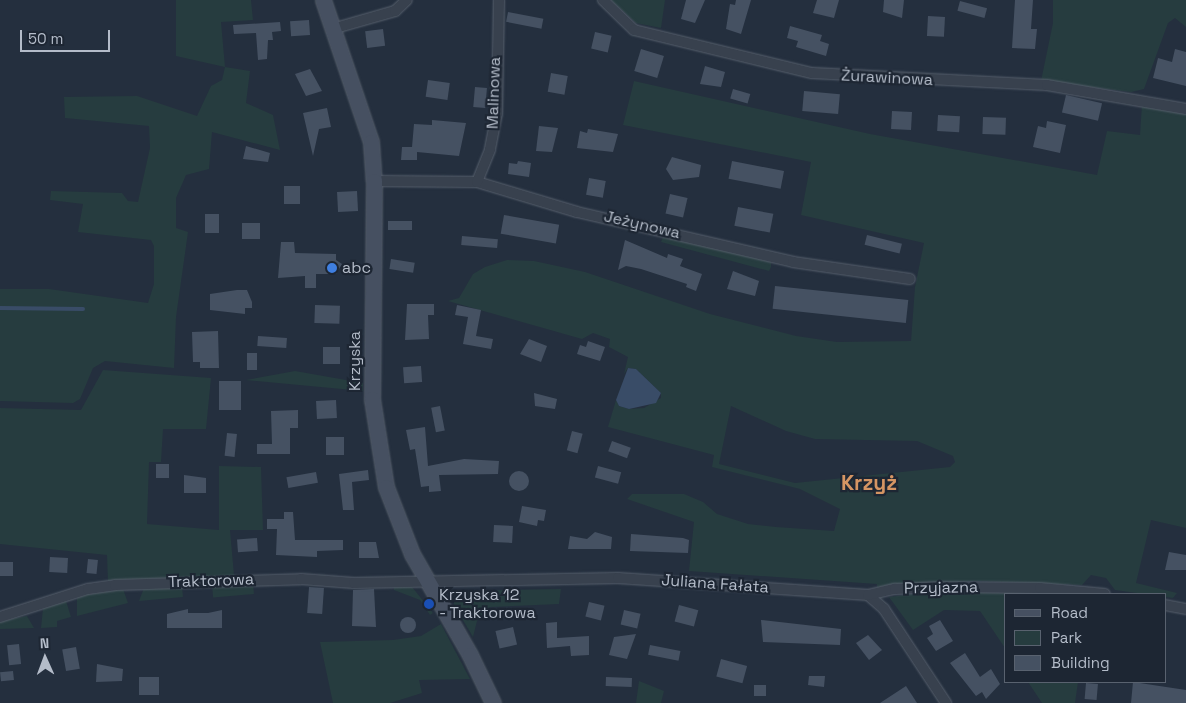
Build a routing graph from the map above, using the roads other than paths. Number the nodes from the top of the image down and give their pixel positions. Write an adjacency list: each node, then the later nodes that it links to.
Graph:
1 (323, 0): 5 (street, Krzyska)
2 (407, 0): 5 (street)
3 (499, 0): 8 (street, Malinowa)
4 (603, 0): 6 (street, Żurawinowa)
5 (332, 29): 7 (street, Krzyska)
6 (1186, 109)
7 (374, 181): 8 (street, Jeżynowa); 10 (street, Krzyska)
8 (477, 182): 9 (street, Jeżynowa)
9 (910, 279)
10 (427, 582): 12 (street, Juliana Fałata); 15 (street, Traktorowa); 16 (street, Krzyska)
11 (1094, 593): 12 (street, Przyjazna)
12 (868, 594): 17 (street)
13 (1166, 605): 14 (street)
14 (1186, 609)
15 (0, 617)
16 (493, 703)
17 (946, 703)

